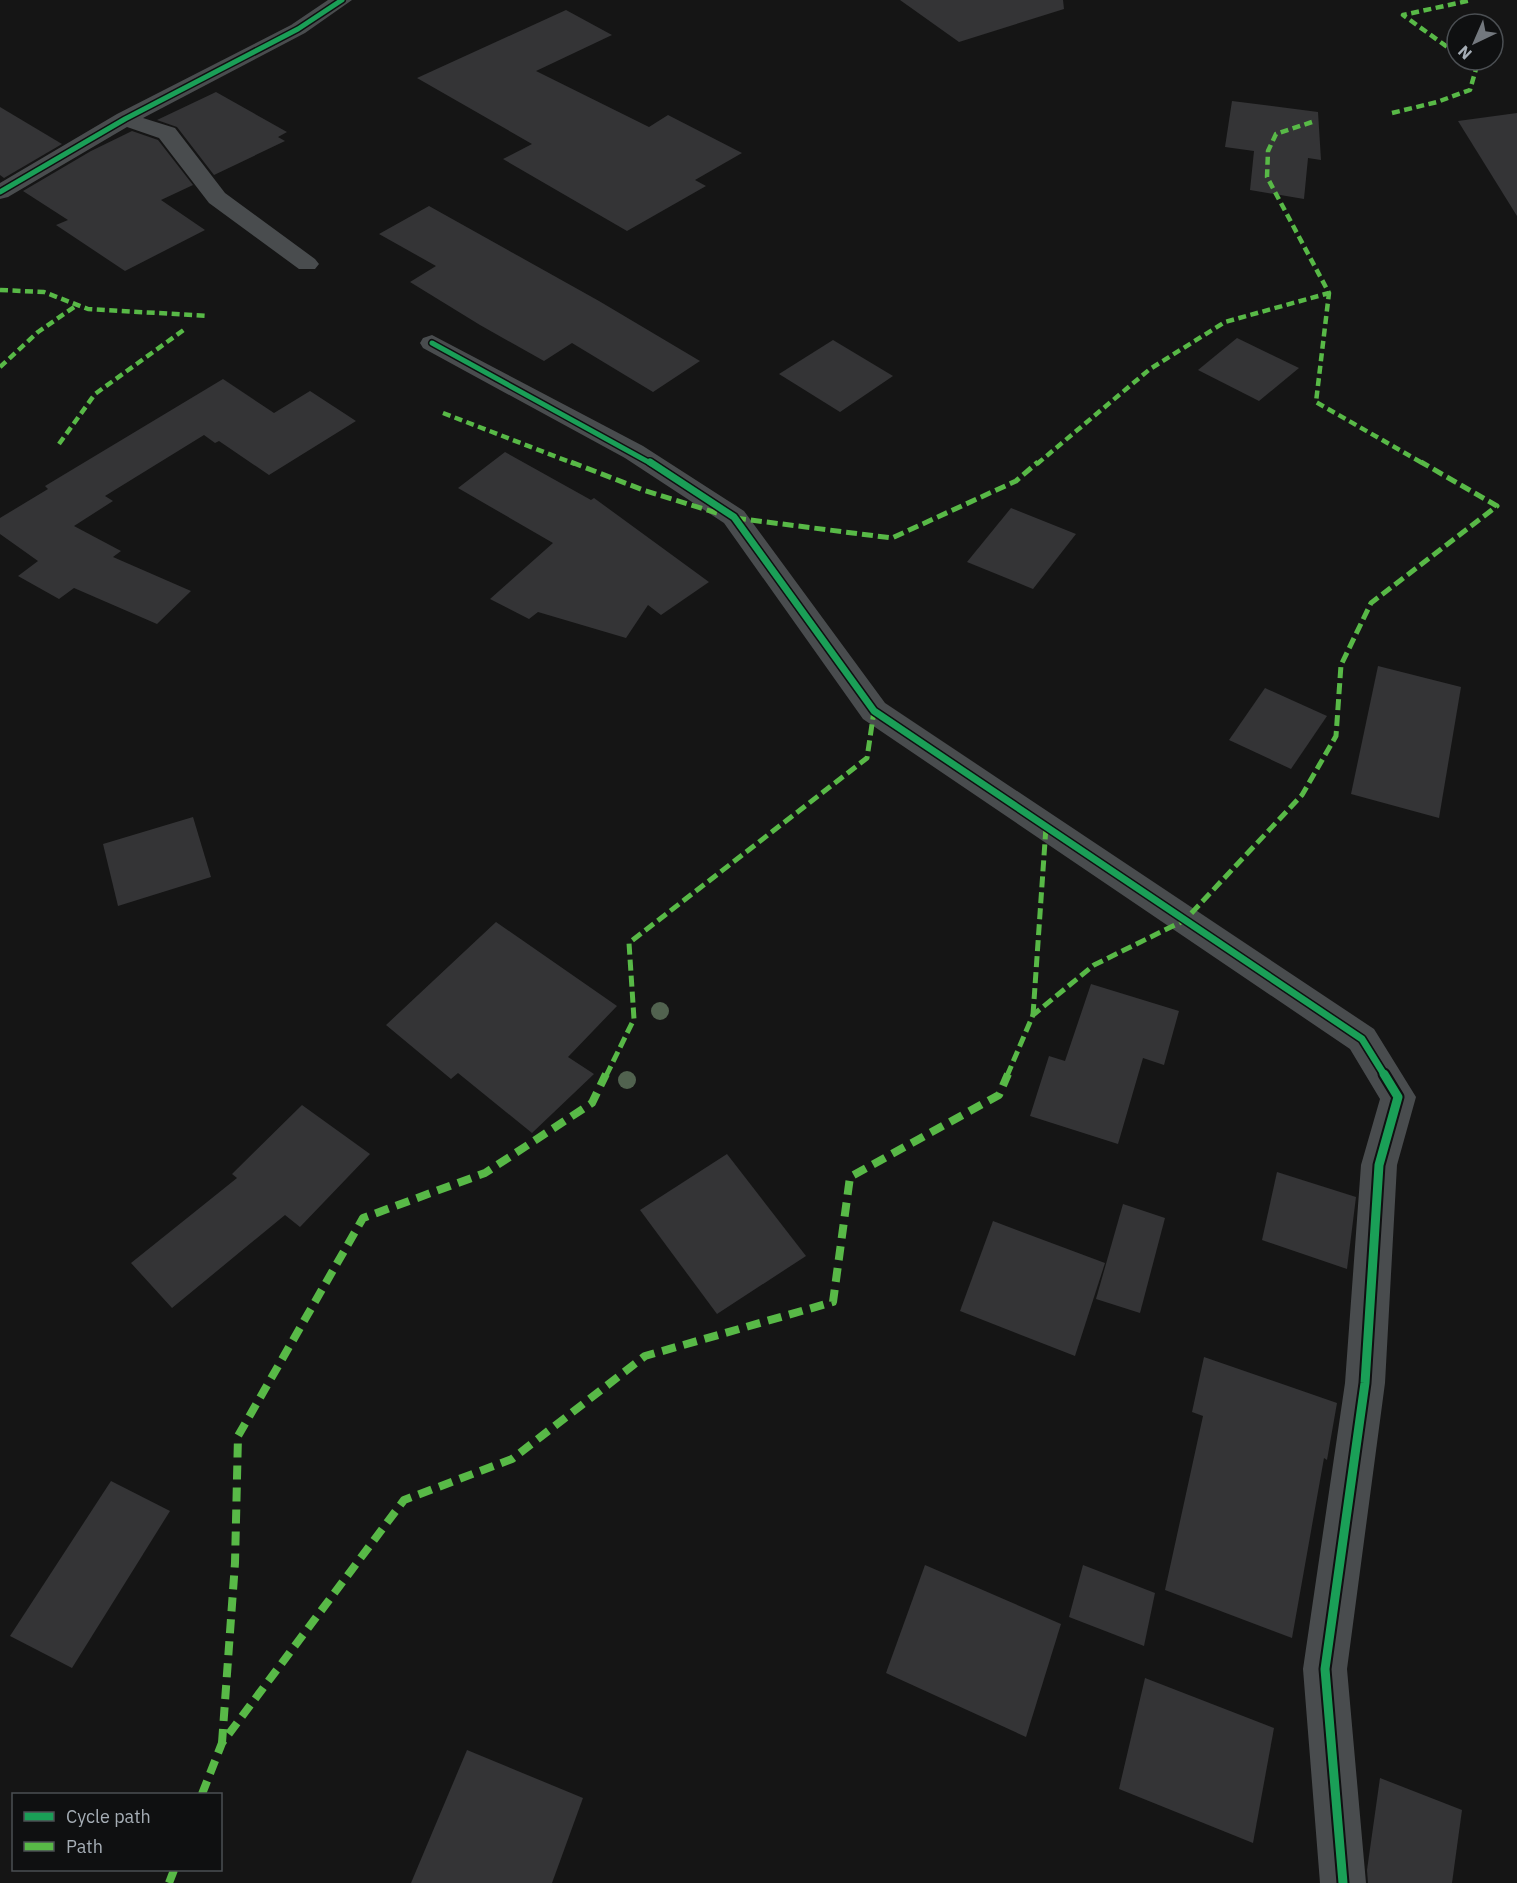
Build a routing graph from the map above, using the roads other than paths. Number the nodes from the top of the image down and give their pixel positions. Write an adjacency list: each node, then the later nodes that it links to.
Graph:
1 (342, 0): 2 (street)
2 (125, 119): 3 (street); 4 (street)
3 (0, 192)
4 (307, 264)
5 (432, 343): 6 (street)
6 (1343, 1883)

